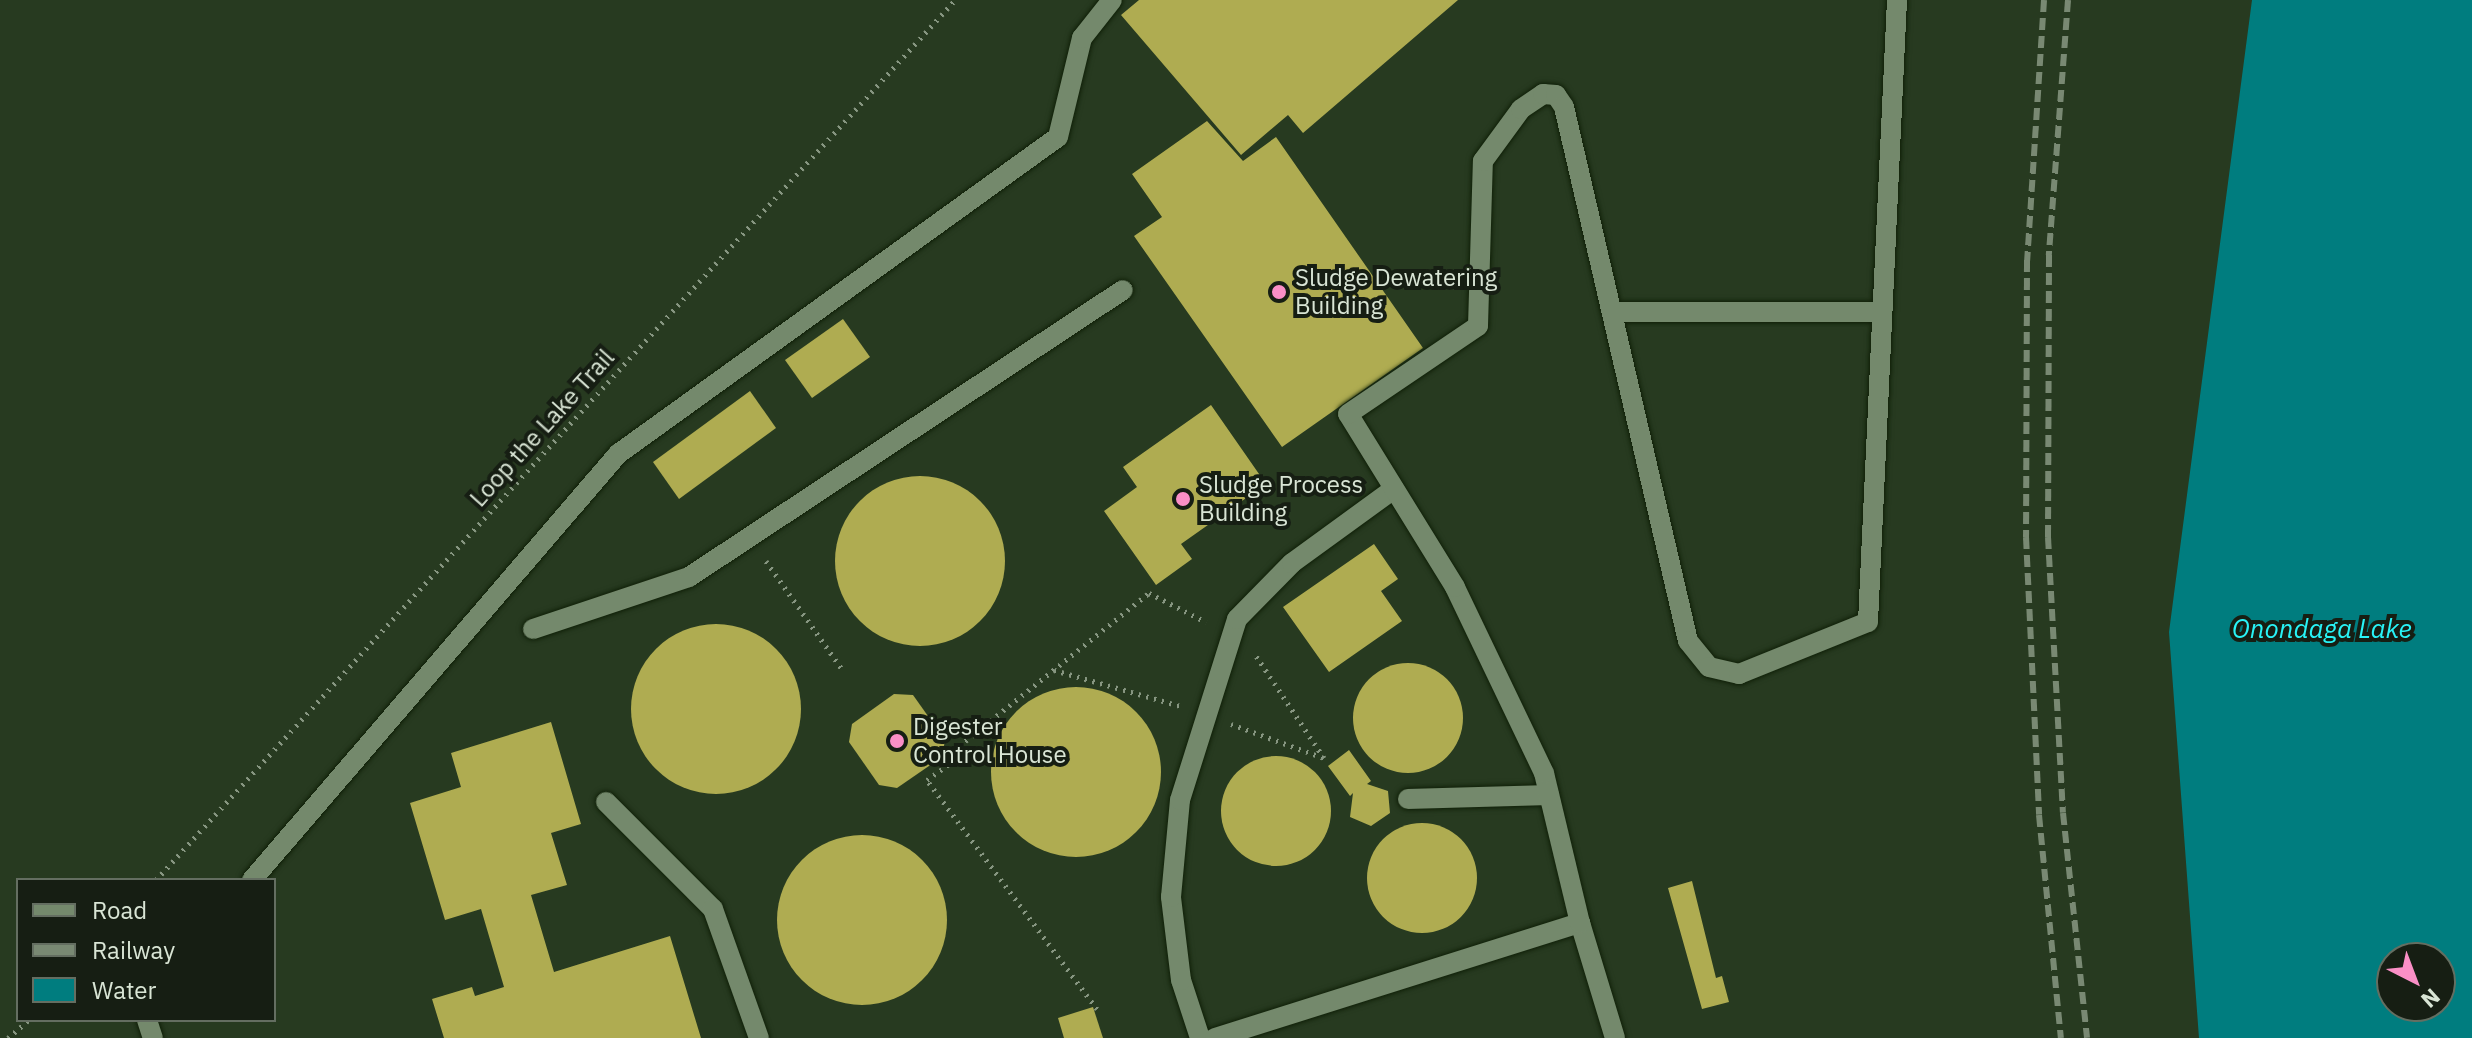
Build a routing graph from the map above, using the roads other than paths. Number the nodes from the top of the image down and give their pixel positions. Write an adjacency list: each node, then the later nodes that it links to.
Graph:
1 (1112, 0): 11 (lane)
2 (1897, 0): 5 (lane)
3 (1123, 290): 7 (lane)
4 (1612, 312): 5 (lane); 5 (lane); 6 (lane)
5 (1882, 312)
6 (1394, 489): 8 (lane); 14 (lane)
7 (533, 629)
8 (1549, 795): 9 (lane); 12 (lane)
9 (1408, 799)
10 (606, 802): 13 (lane)
11 (254, 878)
12 (1580, 923): 15 (lane); 16 (lane)
13 (759, 1038)
14 (1200, 1038)
15 (1215, 1038)
16 (1615, 1038)

